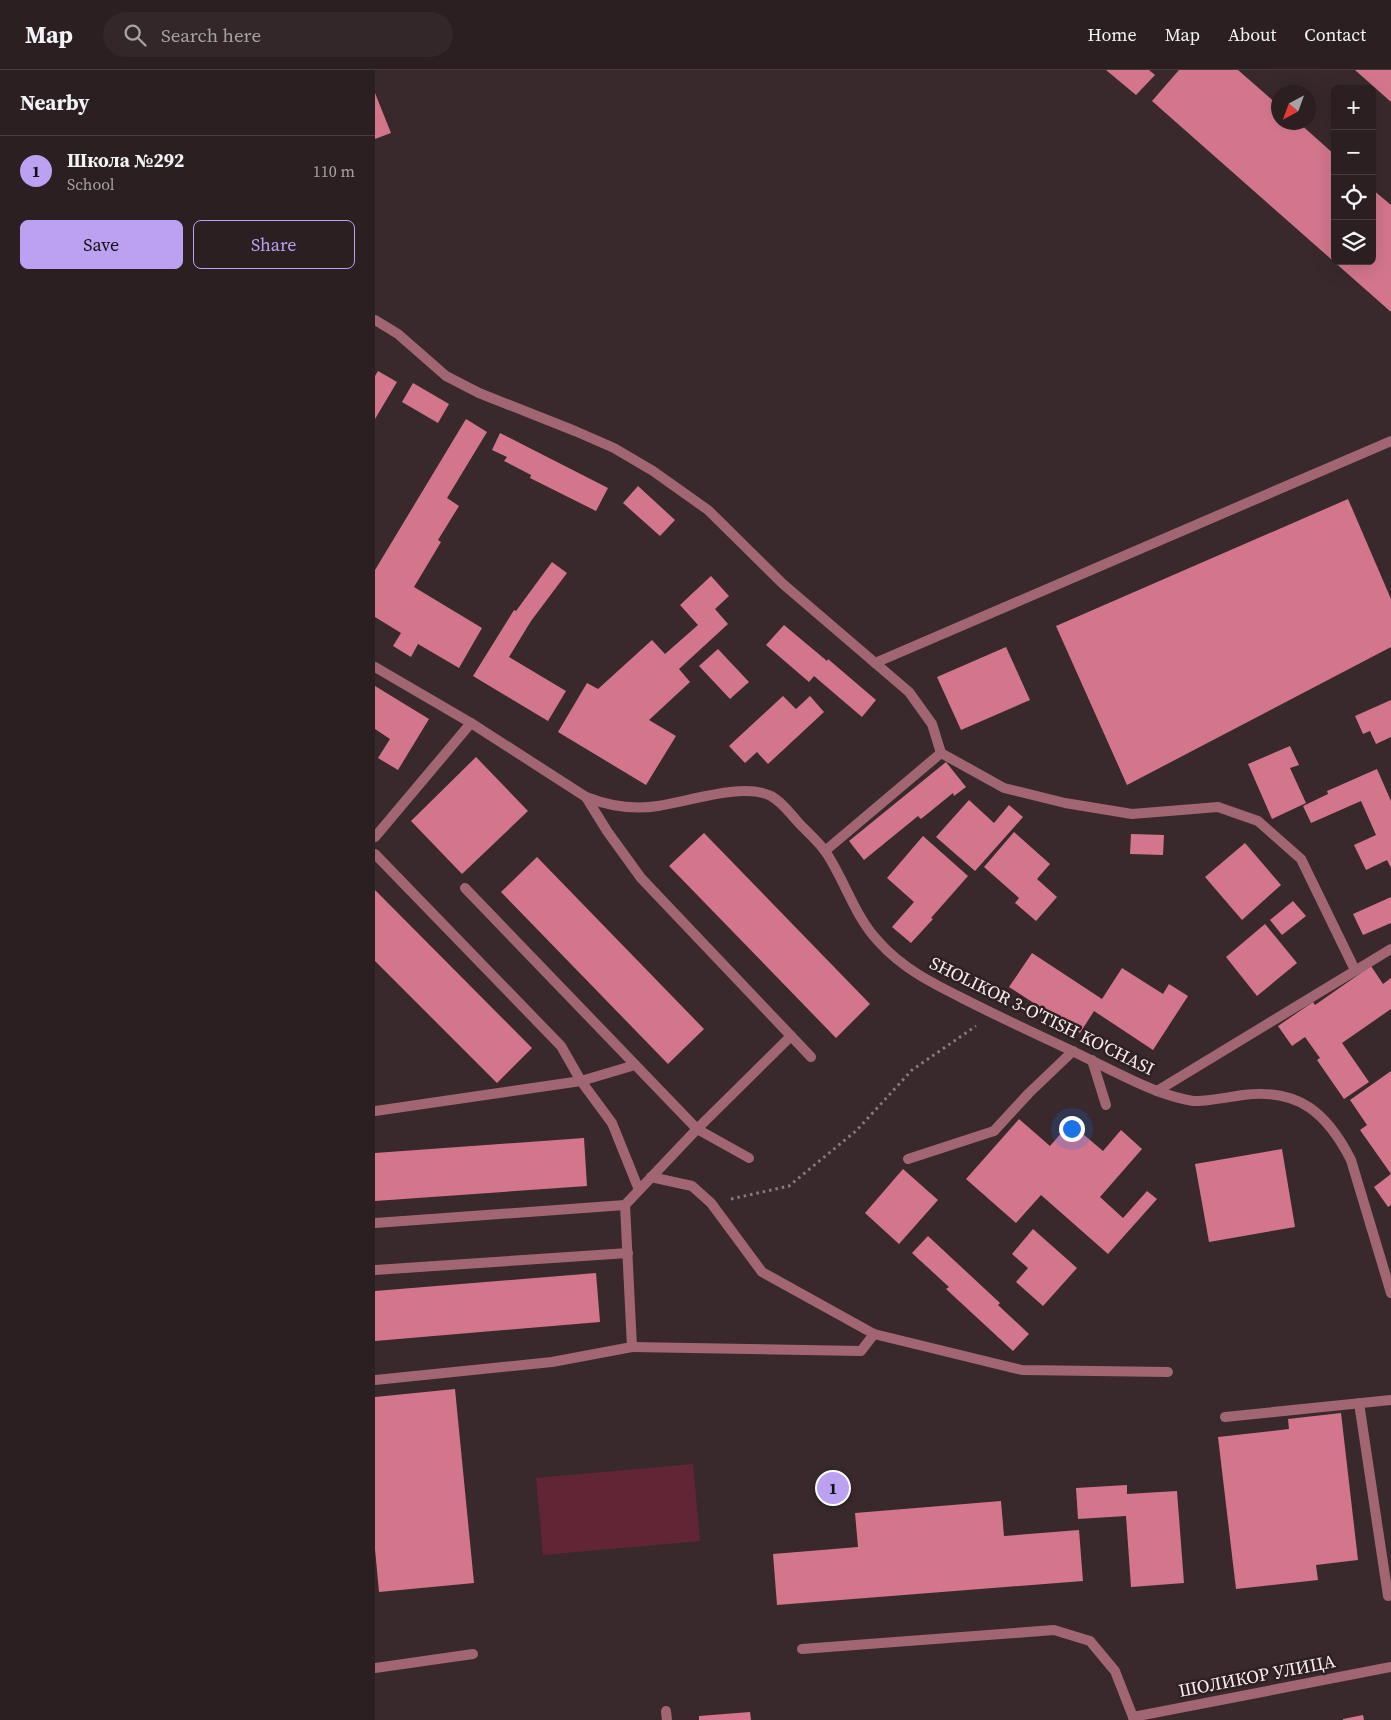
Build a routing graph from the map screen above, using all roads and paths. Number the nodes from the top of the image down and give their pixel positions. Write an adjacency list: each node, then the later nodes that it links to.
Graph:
1 (375, 320): 3 (street)
2 (1391, 441): 3 (street)
3 (875, 663): 6 (street)
4 (375, 667): 5 (street, SHOLIKOR 3-O'TISH KO'CHASI)
5 (471, 723): 7 (street, SHOLIKOR 3-O'TISH KO'CHASI); 8 (street)
6 (941, 753): 9 (street); 13 (street)
7 (586, 797): 9 (street, SHOLIKOR 3-O'TISH KO'CHASI); 15 (street)
8 (375, 837)
9 (825, 851): 14 (street, SHOLIKOR 3-O'TISH KO'CHASI)
10 (375, 854): 20 (street)
11 (465, 888): 19 (street)
12 (1391, 949): 13 (street)
13 (1355, 970): 21 (street)
14 (993, 1014): 16 (street, SHOLIKOR 3-O'TISH KO'CHASI); 29 (path)
15 (791, 1036): 17 (street); 24 (street)
16 (1073, 1051): 18 (street, SHOLIKOR 3-O'TISH KO'CHASI); 26 (street)
17 (811, 1057)
18 (1092, 1060): 21 (street, SHOLIKOR 3-O'TISH KO'CHASI); 22 (street)
19 (635, 1065): 20 (street); 24 (street)
20 (581, 1081): 23 (street); 28 (street)
21 (1157, 1091): 34 (street, SHOLIKOR 3-O'TISH KO'CHASI)
22 (1106, 1105)
23 (375, 1111)
24 (697, 1129): 25 (street); 27 (street)
25 (749, 1158)
26 (908, 1159)
27 (651, 1177): 28 (street); 29 (street)
28 (639, 1190): 30 (street)
29 (711, 1203): 35 (street)
30 (625, 1205): 31 (street); 32 (street)
31 (375, 1224)
32 (628, 1252): 33 (street); 36 (street)
33 (375, 1270)
34 (1391, 1293)
35 (874, 1334): 36 (street); 37 (street)
36 (632, 1347): 38 (street)
37 (1168, 1372)
38 (375, 1380)
39 (1391, 1400): 40 (street)
40 (1359, 1403): 41 (street); 42 (street)
41 (1225, 1417)
42 (1388, 1596)
43 (802, 1649): 47 (street)
44 (473, 1654): 46 (street)
45 (1391, 1667): 47 (street, ШОЛИКОР УЛИЦА)
46 (375, 1668)
47 (1134, 1718)

